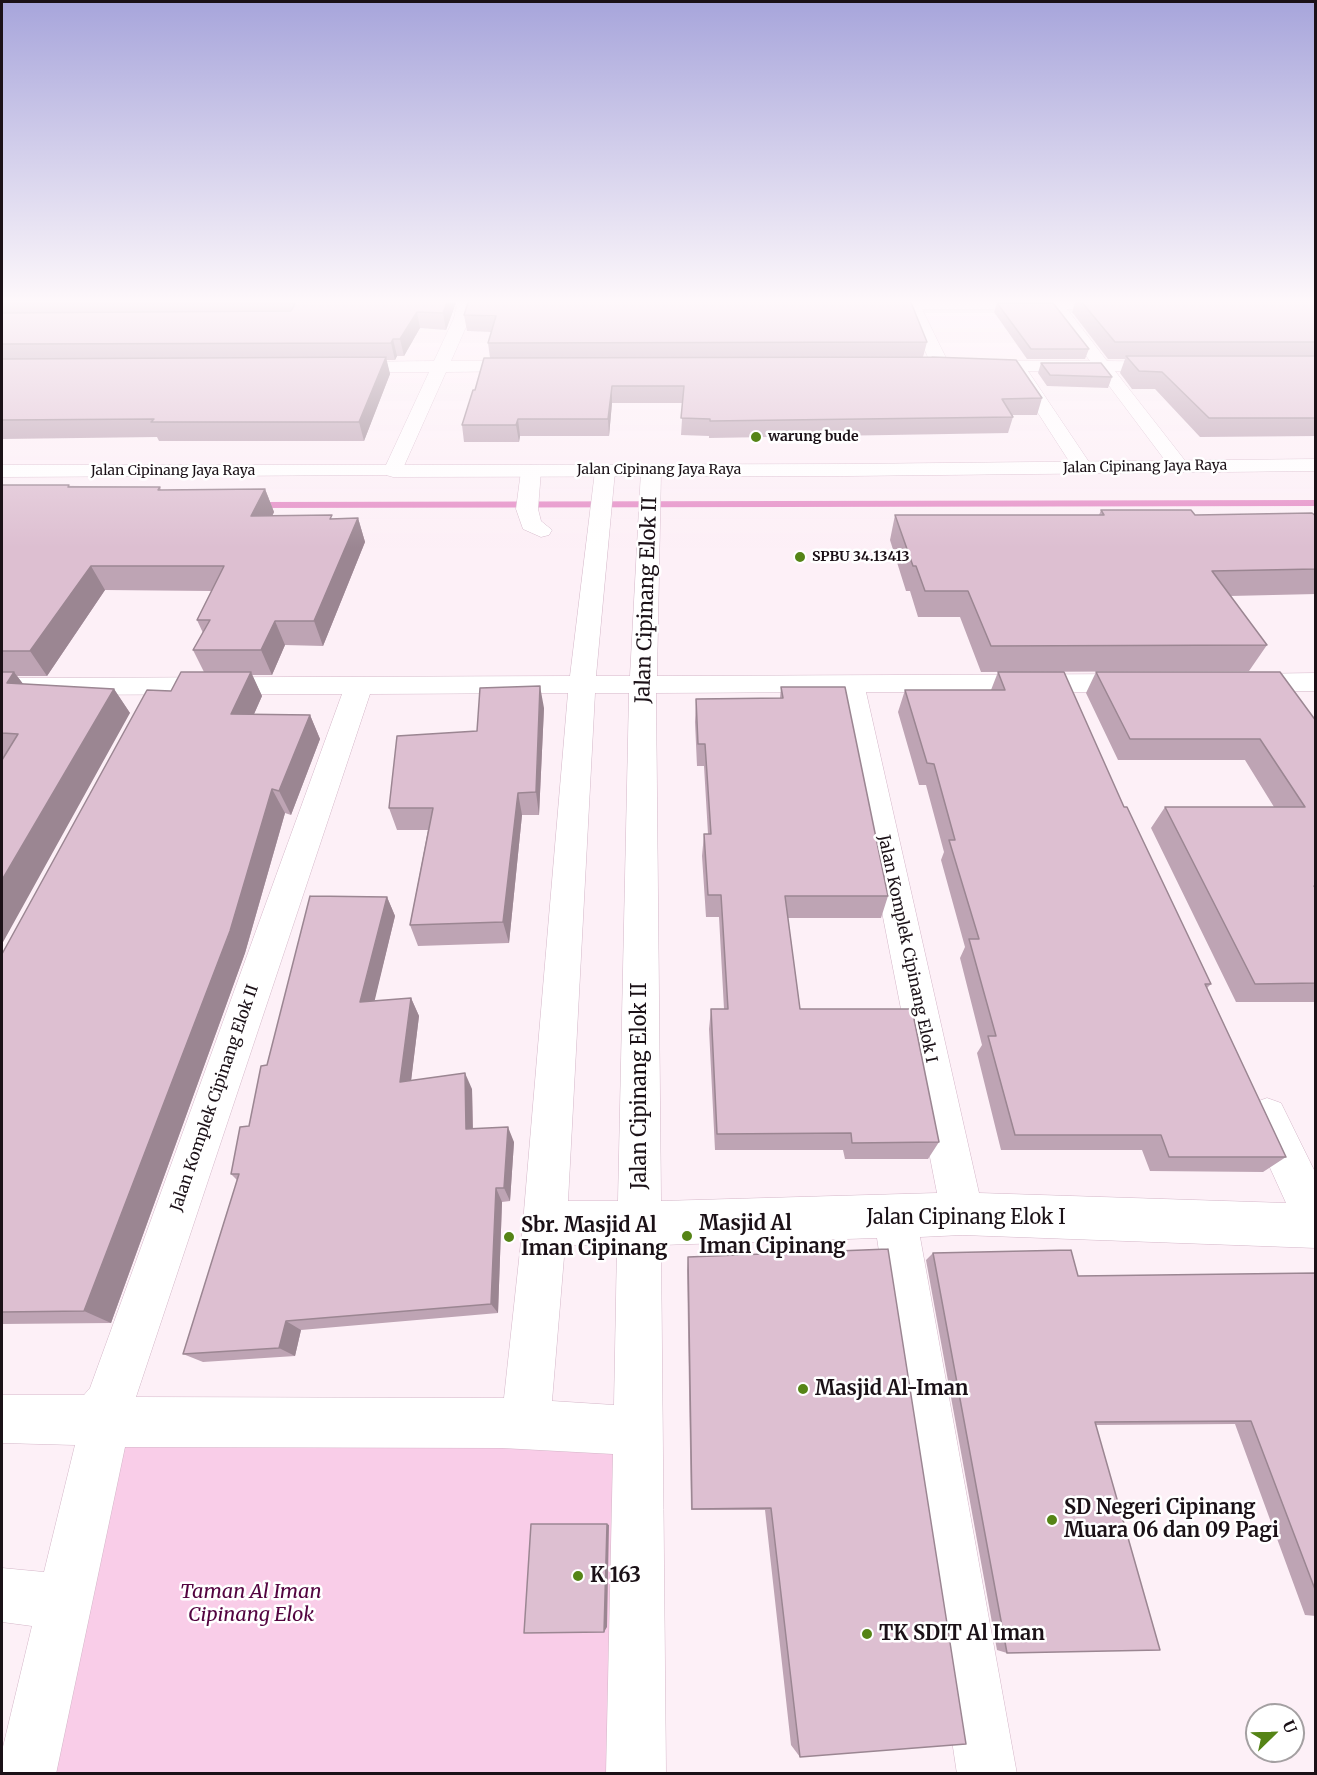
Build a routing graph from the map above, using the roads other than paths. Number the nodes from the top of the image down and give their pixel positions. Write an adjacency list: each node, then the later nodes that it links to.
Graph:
1 (434, 383): 8 (street)
2 (1027, 383): 6 (street)
3 (1115, 383): 5 (street)
4 (1316, 465): 5 (street, Jalan Cipinang Jaya Raya)
5 (1180, 467): 6 (street, Jalan Cipinang Jaya Raya)
6 (1083, 468): 11 (street, Jalan Cipinang Jaya Raya)
7 (2, 471): 8 (street, Jalan Cipinang Jaya Raya)
8 (393, 471): 10 (street, Jalan Cipinang Jaya Raya)
9 (604, 473): 10 (street, Jalan Cipinang Jaya Raya); 11 (street, Jalan Cipinang Jaya Raya); 21 (street)
10 (529, 478): 12 (street)
11 (650, 485): 18 (street, Jalan Cipinang Elok II)
12 (541, 530)
13 (1274, 682): 14 (street); 17 (street); 24 (street)
14 (1316, 682)
15 (1065, 683): 16 (street); 19 (street); 25 (street)
16 (1158, 683)
17 (1216, 683)
18 (643, 684): 19 (street); 21 (street); 30 (street, Jalan Cipinang Elok II)
19 (851, 684): 28 (street, Jalan Komplek Cipinang Elok I)
20 (359, 685): 21 (street); 23 (street); 34 (street, Jalan Komplek Cipinang Elok II)
21 (582, 685): 32 (street)
22 (2, 686): 23 (street)
23 (161, 686): 26 (street)
24 (1292, 708)
25 (1080, 716)
26 (144, 717)
27 (1255, 1092): 31 (street)
28 (962, 1214): 29 (street, Jalan Cipinang Elok I); 33 (street, Jalan Cipinang Elok I)
29 (895, 1216): 30 (street, Jalan Cipinang Elok I); 42 (street)
30 (640, 1221): 32 (street, Jalan Cipinang Elok I); 37 (street, Jalan Cipinang Elok II)
31 (1316, 1221)
32 (544, 1223): 36 (street)
33 (1316, 1226)
34 (102, 1418): 35 (street); 36 (street); 39 (street, Jalan Komplek Cipinang Elok II)
35 (2, 1419)
36 (526, 1423): 37 (street)
37 (638, 1431): 41 (street, Jalan Cipinang Elok II)
38 (2, 1595): 39 (street)
39 (66, 1602): 40 (street, Jalan Komplek Cipinang Elok II)
40 (26, 1773)
41 (636, 1773)
42 (987, 1773)

